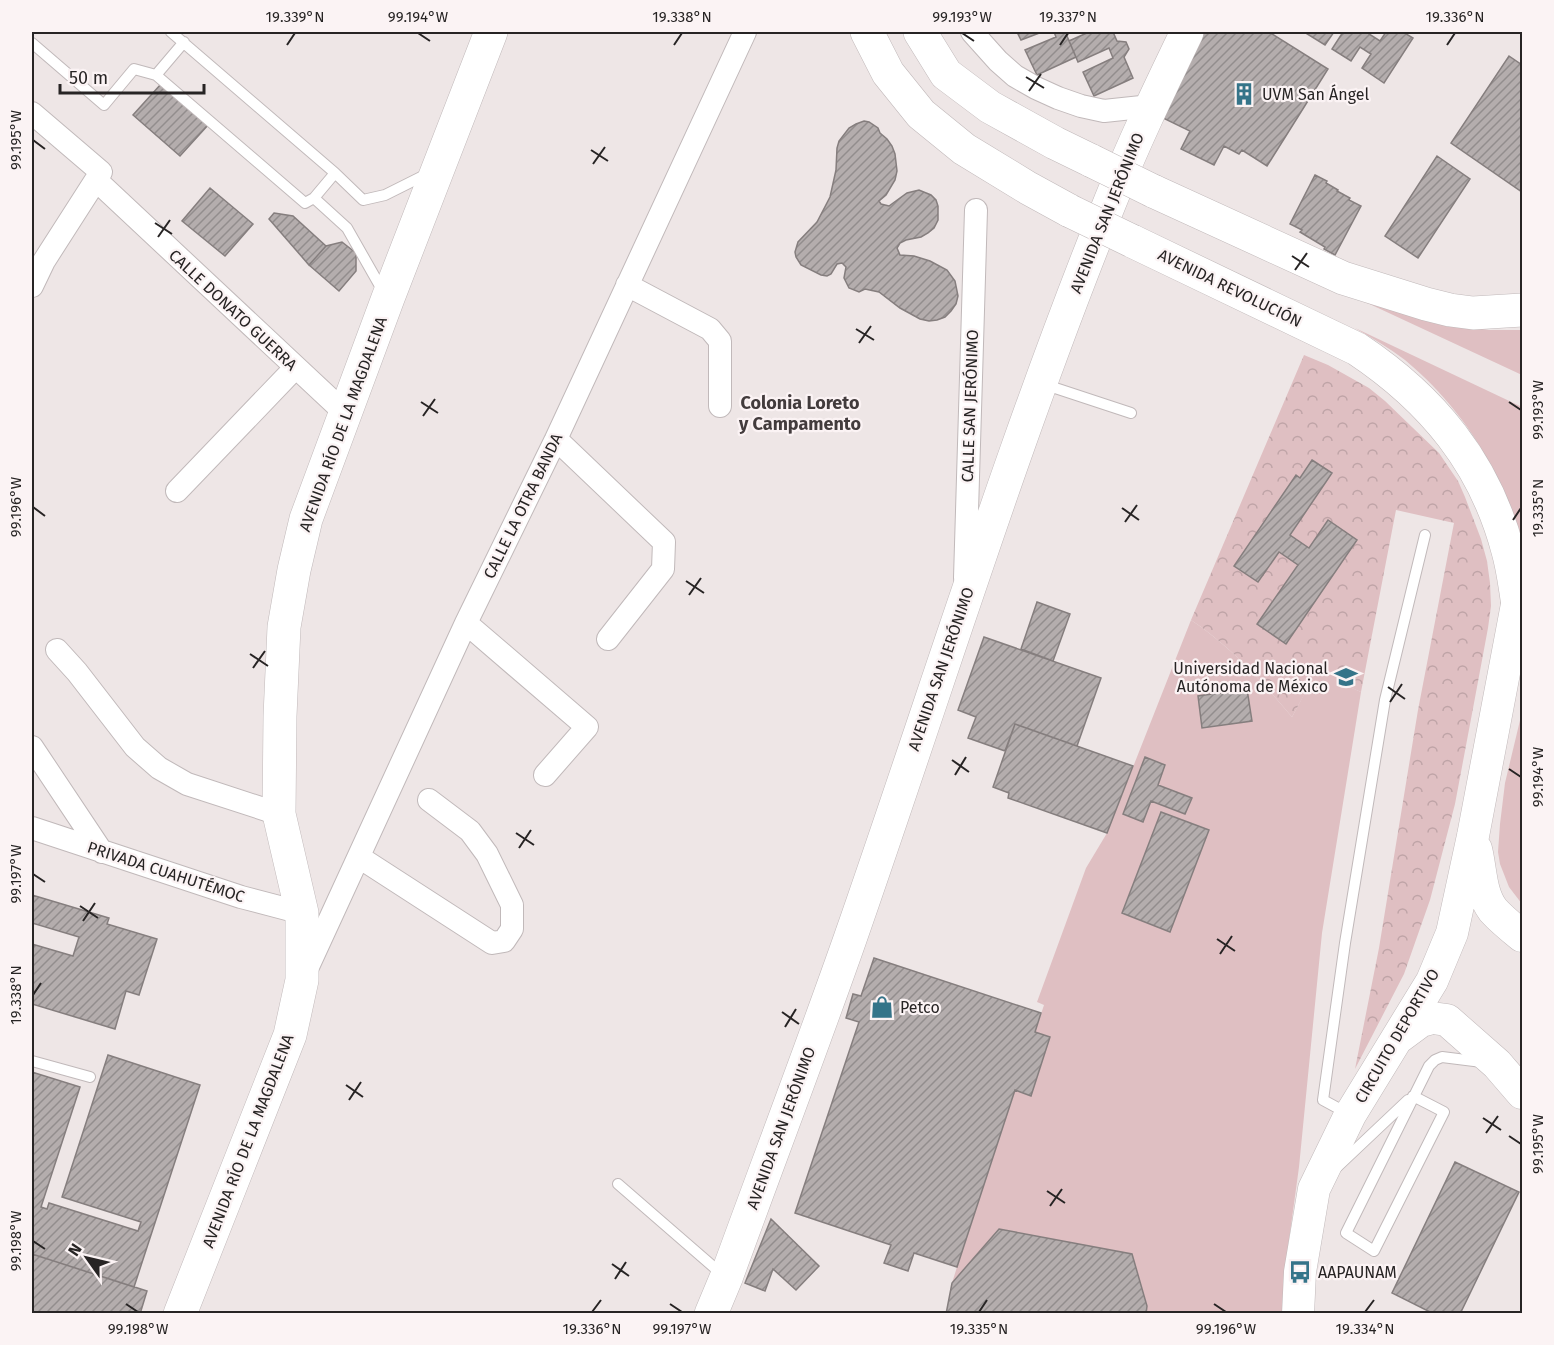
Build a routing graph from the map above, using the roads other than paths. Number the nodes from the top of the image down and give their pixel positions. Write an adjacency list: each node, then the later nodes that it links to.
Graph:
1 (171, 32): 8 (lane)
2 (491, 32): 16 (main road, AVENIDA RÍO DE LA MAGDALENA)
3 (745, 32): 22 (street, CALLE LA OTRA BANDA)
4 (867, 32): 15 (main road, AVENIDA REVOLUCIÓN)
5 (920, 32): 12 (main road)
6 (972, 32): 11 (street)
7 (1187, 32): 11 (main road, AVENIDA SAN JERÓNIMO)
8 (184, 42): 10 (lane); 17 (lane)
9 (32, 43): 10 (lane)
10 (156, 75): 20 (lane)
11 (1151, 106): 27 (main road, AVENIDA SAN JERÓNIMO)
12 (990, 107): 14 (main road); 15 (main road)
13 (32, 113): 18 (street, CALLE DONATO GUERRA)
14 (1055, 143): 19 (main road); 25 (main road, bridge)
15 (964, 149): 19 (main road, AVENIDA REVOLUCIÓN)
16 (438, 169): 17 (lane); 24 (main road, AVENIDA RÍO DE LA MAGDALENA)
17 (335, 173): 20 (lane)
18 (99, 176): 23 (street); 26 (street, CALLE DONATO GUERRA)
19 (1028, 188): 34 (main road, AVENIDA REVOLUCIÓN, bridge)
20 (314, 198): 24 (lane)
21 (976, 210): 35 (street, CALLE SAN JERÓNIMO)
22 (627, 285): 28 (street); 31 (street, CALLE LA OTRA BANDA)
23 (32, 286)
24 (388, 298): 29 (main road, AVENIDA RÍO DE LA MAGDALENA)
25 (1522, 310)
26 (295, 368): 29 (street, CALLE DONATO GUERRA); 32 (street)
27 (1040, 382): 30 (lane); 35 (main road, AVENIDA SAN JERÓNIMO)
28 (720, 406)
29 (345, 413): 42 (main road, AVENIDA RÍO DE LA MAGDALENA)
30 (1131, 413)
31 (556, 439): 36 (street, CALLE LA OTRA BANDA); 37 (street)
32 (177, 491)
33 (1425, 535): 56 (lane)
34 (1520, 591): 44 (street, CIRCUITO DEPORTIVO)
35 (964, 602): 59 (main road, AVENIDA SAN JERÓNIMO)
36 (466, 623): 40 (street); 46 (street, CALLE LA OTRA BANDA)
37 (608, 639)
38 (57, 650): 42 (street)
39 (32, 747): 45 (street)
40 (545, 775)
41 (429, 800): 46 (street)
42 (279, 814): 47 (main road, AVENIDA RÍO DE LA MAGDALENA)
43 (32, 828): 45 (street, PRIVADA CUAHUTÉMOC)
44 (1473, 836): 48 (street); 50 (street, CIRCUITO DEPORTIVO)
45 (102, 852): 47 (street, PRIVADA CUAHUTÉMOC)
46 (359, 857): 49 (street, CALLE LA OTRA BANDA)
47 (302, 913): 49 (main road, AVENIDA RÍO DE LA MAGDALENA)
48 (1522, 936)
49 (302, 980): 60 (main road, AVENIDA RÍO DE LA MAGDALENA)
50 (1397, 1038): 52 (street); 56 (street, CIRCUITO DEPORTIVO)
51 (32, 1061): 53 (lane)
52 (1497, 1064): 54 (street); 55 (lane)
53 (90, 1077)
54 (1522, 1093)
55 (1413, 1096): 55 (lane); 58 (lane)
56 (1350, 1115): 58 (street, CIRCUITO DEPORTIVO)
57 (618, 1184): 59 (lane)
58 (1314, 1189): 62 (street, CIRCUITO DEPORTIVO)
59 (726, 1278): 61 (main road, AVENIDA SAN JERÓNIMO)
60 (180, 1314)
61 (711, 1314)
62 (1298, 1314)

